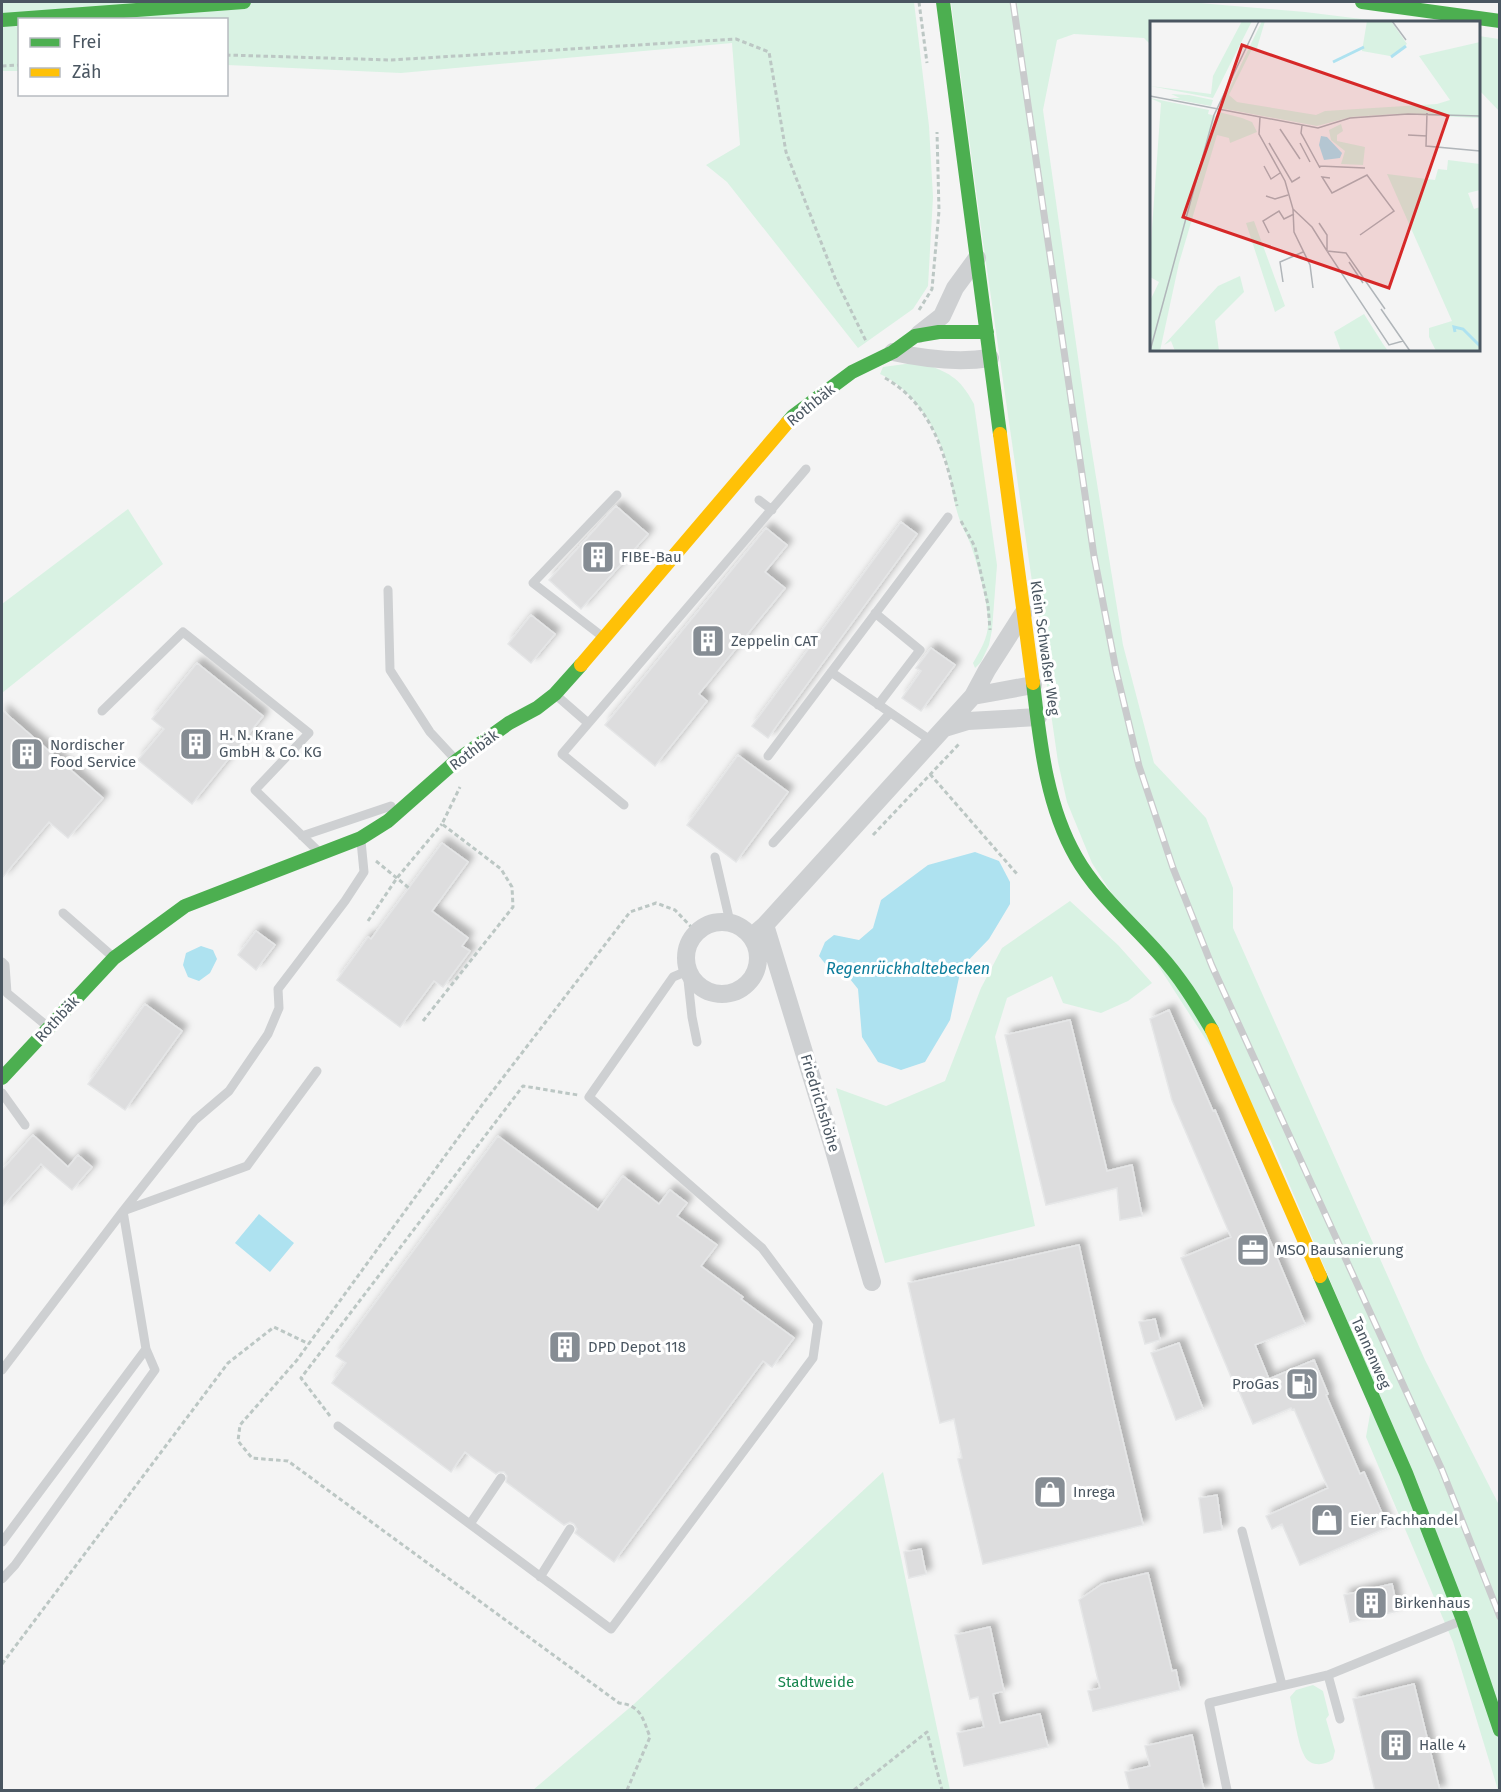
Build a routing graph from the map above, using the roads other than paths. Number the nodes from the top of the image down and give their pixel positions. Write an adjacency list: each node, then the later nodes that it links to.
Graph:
1 (244, 2): 4 (main road)
2 (943, 2): 8 (main road, Klein Schwaßer Weg)
3 (1362, 2): 7 (main road)
4 (29, 18)
5 (18, 19): 6 (main road)
6 (2, 20)
7 (1500, 21)
8 (977, 258): 9 (main road, Klein Schwaßer Weg); 10 (street, Rothbäk)
9 (987, 332): 10 (main road, Rothbäk); 12 (main road, Klein Schwaßer Weg)
10 (915, 336): 11 (main road, Rothbäk)
11 (893, 352): 12 (street); 21 (main road, Rothbäk)
12 (990, 358): 19 (main road, Klein Schwaßer Weg)
13 (806, 469): 16 (lane)
14 (617, 495): 21 (lane)
15 (759, 500): 16 (lane)
16 (772, 510): 30 (lane)
17 (948, 517): 20 (lane)
18 (388, 590): 33 (lane)
19 (1024, 612): 23 (main road, Klein Schwaßer Weg); 25 (street)
20 (875, 613): 22 (lane); 26 (lane)
21 (606, 639): 24 (main road, Rothbäk)
22 (831, 672): 26 (lane); 32 (lane)
23 (1033, 685): 25 (street); 29 (main road, Klein Schwaßer Weg)
24 (555, 694): 30 (lane); 33 (main road, Rothbäk)
25 (973, 696): 31 (street)
26 (878, 705): 28 (lane)
27 (102, 711): 36 (lane)
28 (890, 713): 31 (lane); 37 (lane)
29 (1038, 717): 31 (street); 47 (main road, Klein Schwaßer Weg)
30 (588, 723): 35 (lane)
31 (938, 735): 43 (street)
32 (768, 756)
33 (456, 761): 34 (main road, Rothbäk)
34 (416, 798): 36 (lane); 38 (main road, Rothbäk)
35 (624, 805)
36 (302, 836): 39 (lane)
37 (773, 843)
38 (362, 844): 39 (main road, Rothbäk); 54 (lane)
39 (322, 854): 44 (main road, Rothbäk)
40 (715, 857): 42 (lane)
41 (63, 913): 44 (lane)
42 (730, 922): 43 (street); 46 (street)
43 (759, 930): 46 (street); 55 (street, Friedrichshöhe)
44 (114, 958): 48 (main road, Rothbäk)
45 (2, 962): 48 (lane)
46 (687, 972): 49 (lane); 64 (lane)
47 (1192, 997): 66 (main road, Tannenweg)
48 (49, 1028): 51 (main road, Rothbäk)
49 (697, 1042)
50 (317, 1071): 54 (lane)
51 (2, 1078)
52 (2, 1093): 53 (lane)
53 (25, 1125)
54 (123, 1210): 56 (lane); 57 (lane)
55 (872, 1282)
56 (146, 1349): 63 (lane); 65 (lane)
57 (2, 1370)
58 (338, 1426): 60 (lane)
59 (501, 1478): 60 (lane)
60 (470, 1524): 64 (lane)
61 (570, 1529): 64 (lane)
62 (1242, 1531): 68 (lane)
63 (2, 1542)
64 (540, 1577)
65 (2, 1579)
66 (1463, 1620): 67 (lane); 70 (main road, Tannenweg)
67 (1328, 1675): 68 (lane); 69 (lane)
68 (1282, 1685): 71 (lane)
69 (1340, 1719)
70 (1500, 1730)
71 (1227, 1791)

